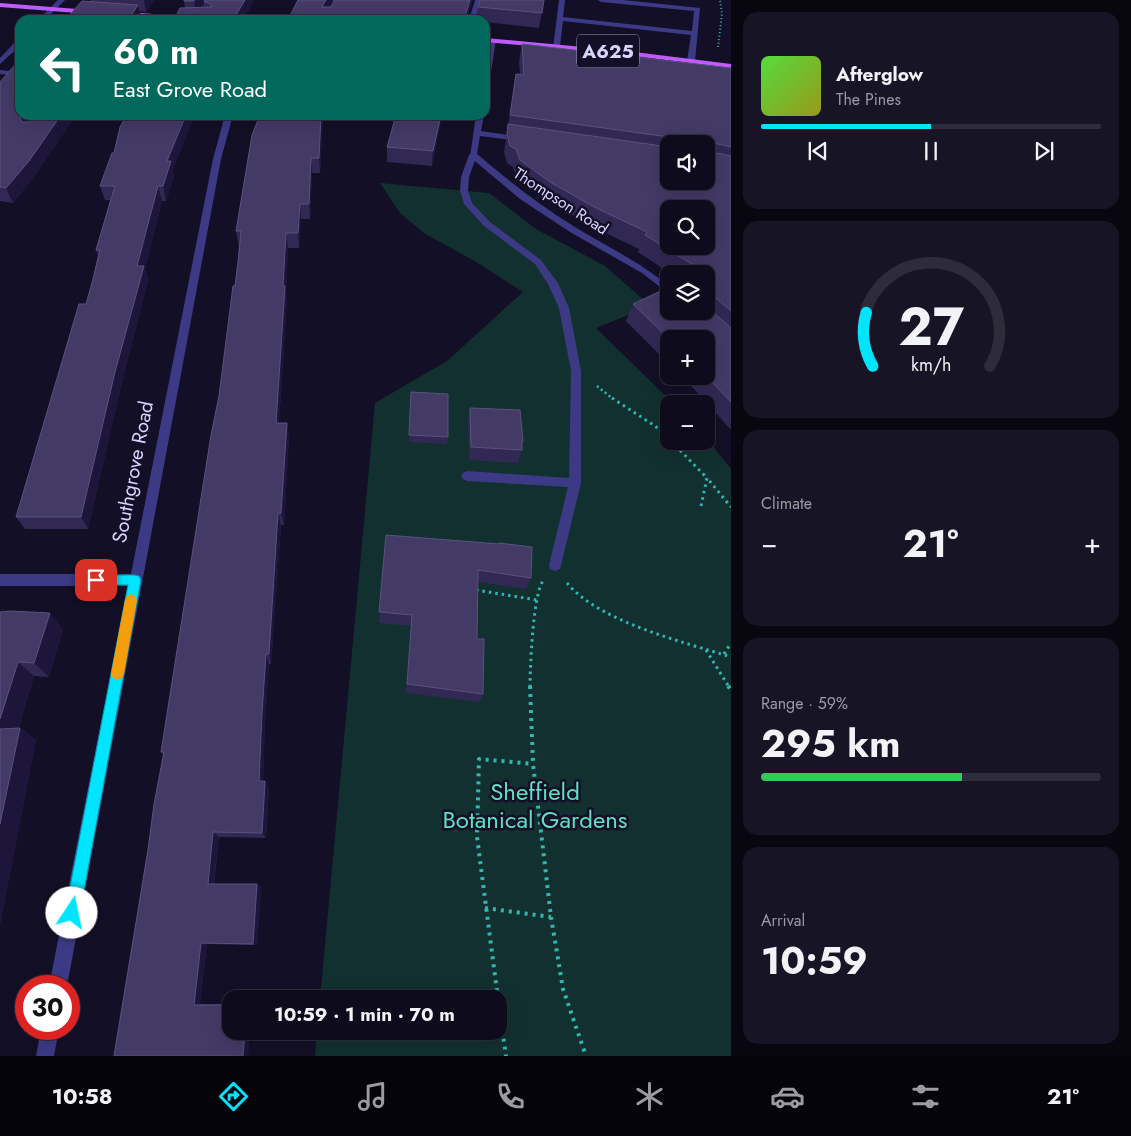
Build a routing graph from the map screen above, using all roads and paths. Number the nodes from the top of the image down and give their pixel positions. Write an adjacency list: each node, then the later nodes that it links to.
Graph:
1 (62, 0): 7 (street)
2 (478, 0): 14 (street)
3 (562, 0): 15 (street)
4 (600, 0): 16 (street)
5 (720, 0): 22 (path)
6 (0, 5): 7 (main road)
7 (52, 9): 9 (main road); 11 (street)
8 (205, 10): 13 (street)
9 (100, 12)
10 (120, 14): 12 (main road)
11 (46, 15)
12 (136, 15)
13 (201, 15)
14 (474, 15)
15 (560, 19): 16 (street); 18 (street)
16 (694, 33): 20 (street)
17 (490, 40): 18 (main road, A625)
18 (556, 46): 20 (main road, A625)
19 (15, 47): 21 (street)
20 (691, 61): 22 (main road, A625)
21 (0, 62)
22 (717, 64): 23 (main road, A625)
23 (731, 66)
24 (0, 72): 25 (street)
25 (15, 74)
26 (227, 120): 42 (street, Southgrove Road)
27 (479, 120): 28 (street)
28 (477, 133): 29 (street); 30 (street)
29 (534, 141)
30 (473, 156): 31 (street, Thompson Road); 32 (street)
31 (660, 284)
32 (576, 371): 33 (path); 37 (street)
33 (660, 431)
34 (680, 450): 36 (path)
35 (468, 476): 37 (street)
36 (707, 478): 38 (path); 39 (path)
37 (575, 483): 40 (street)
38 (701, 506)
39 (731, 507)
40 (555, 565): 44 (path); 46 (path)
41 (0, 580): 42 (street)
42 (135, 580): 53 (street, Southgrove Road)
43 (475, 590): 44 (path)
44 (537, 600): 50 (path)
45 (731, 643): 47 (path)
46 (706, 650): 47 (path); 49 (path)
47 (724, 654): 48 (path)
48 (731, 657)
49 (731, 690)
50 (533, 764): 51 (path); 52 (path)
51 (486, 908): 52 (path); 54 (path)
52 (551, 917): 59 (path)
53 (60, 975)
54 (497, 990)
55 (48, 1040): 57 (street)
56 (504, 1040): 58 (path)
57 (45, 1056)
58 (506, 1056)
59 (586, 1056)

